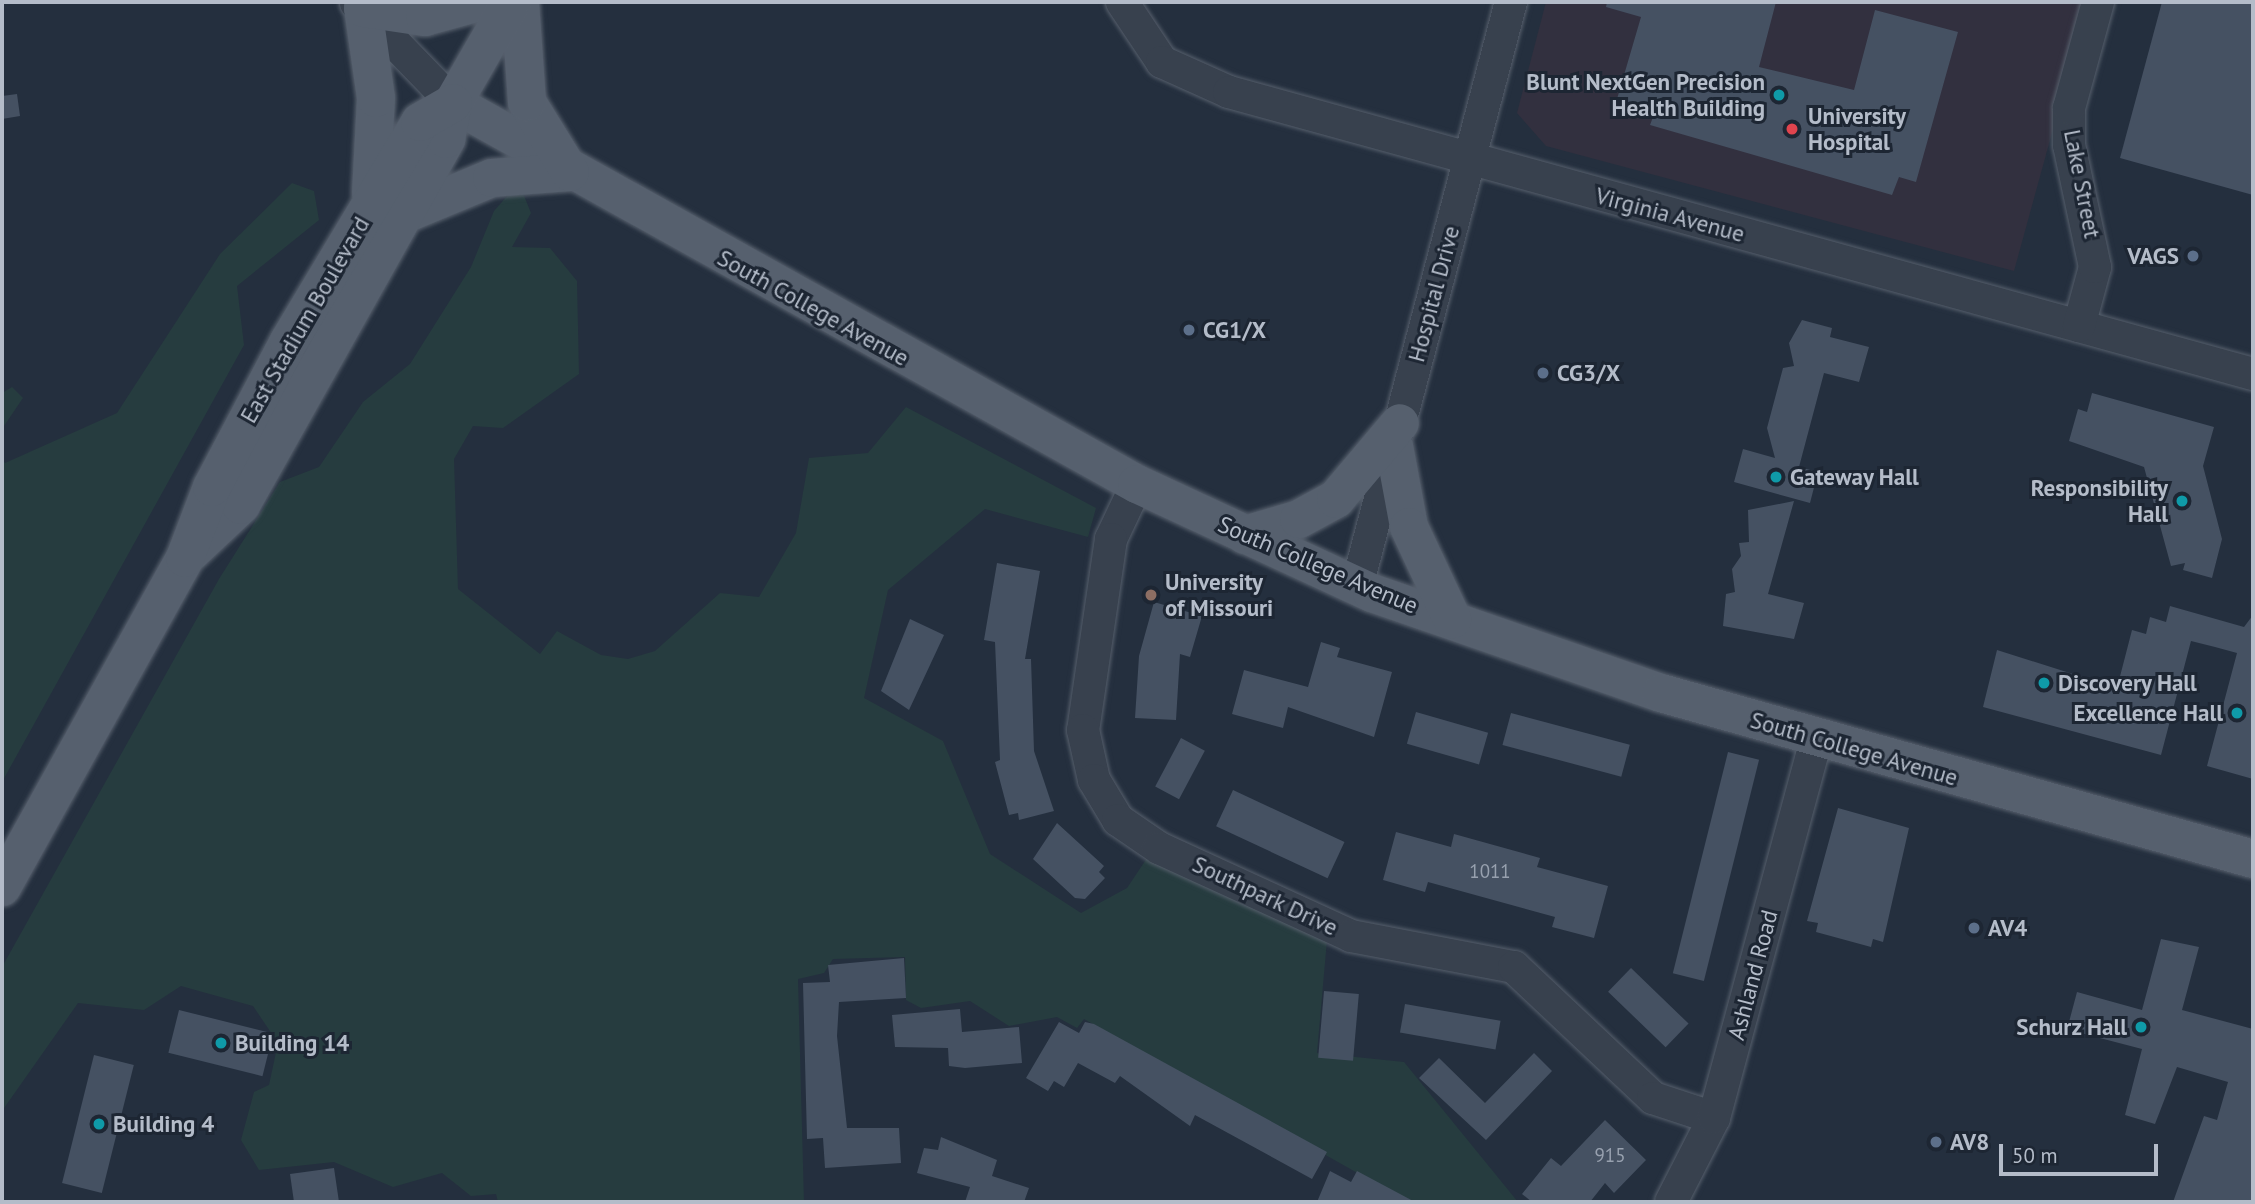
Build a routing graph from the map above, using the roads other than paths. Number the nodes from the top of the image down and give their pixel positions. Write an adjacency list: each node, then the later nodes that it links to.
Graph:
1 (480, 2): 7 (main road)
2 (511, 2): 8 (main road)
3 (520, 2): 10 (main road)
4 (1122, 2): 9 (street, Virginia Avenue)
5 (1511, 2): 9 (street, Hospital Drive)
6 (2098, 2): 12 (street, Lake Street)
7 (359, 5): 8 (street); 11 (main road)
8 (453, 103): 10 (main road, South College Avenue); 11 (main road, East Stadium Boulevard)
9 (1469, 159): 12 (street, Virginia Avenue); 14 (street, Hospital Drive)
10 (570, 172): 11 (main road); 15 (main road, South College Avenue)
11 (387, 210): 21 (main road, East Stadium Boulevard)
12 (2079, 326): 13 (street, Virginia Avenue)
13 (2253, 374)
14 (1397, 435): 16 (main road); 17 (street, Hospital Drive); 18 (main road)
15 (1137, 484): 16 (main road, South College Avenue); 22 (street, Southpark Drive)
16 (1245, 535): 17 (main road, South College Avenue)
17 (1357, 586): 18 (main road, South College Avenue)
18 (1452, 619): 19 (main road, South College Avenue)
19 (1816, 739): 20 (main road, South College Avenue); 22 (street, Ashland Road)
20 (2253, 859)
21 (2, 887)
22 (1714, 1118): 23 (street, Ashland Road)
23 (1671, 1202)

